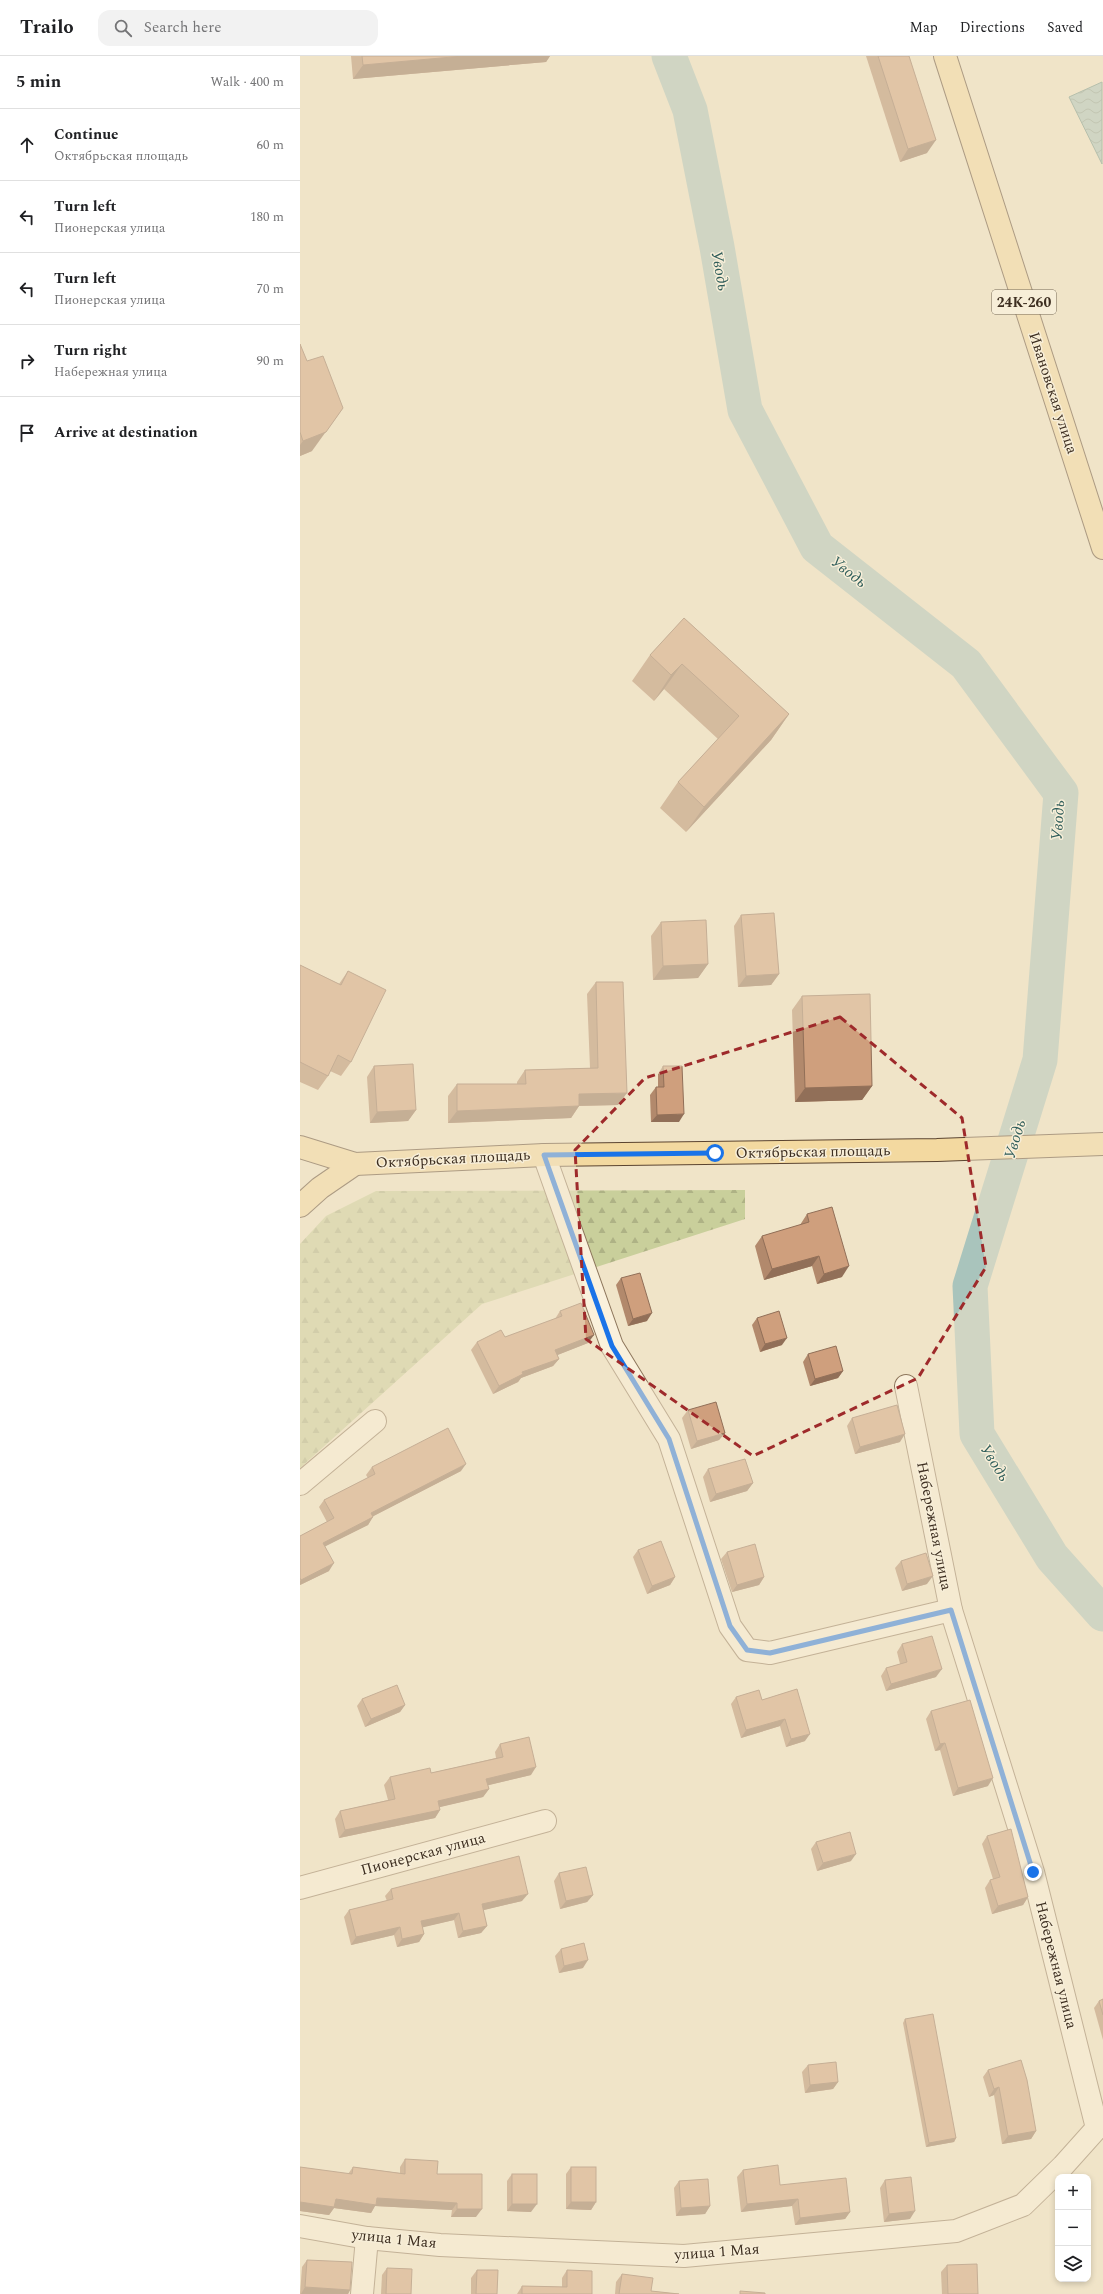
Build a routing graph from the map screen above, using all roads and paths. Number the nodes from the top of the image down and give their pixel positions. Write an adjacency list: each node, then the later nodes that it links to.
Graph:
1 (945, 56): 2 (main road, Ивановская улица / 24К-260)
2 (1103, 548)
3 (1103, 1144): 5 (main road, Октябрьская площадь)
4 (300, 1147): 6 (main road)
5 (544, 1155): 6 (main road, Октябрьская площадь); 11 (street)
6 (355, 1164): 7 (main road)
7 (300, 1206)
8 (906, 1386): 11 (street, Набережная улица)
9 (375, 1421): 10 (street)
10 (300, 1484)
11 (951, 1610): 14 (street, Набережная улица)
12 (546, 1821): 13 (street, Пионерская улица)
13 (300, 1888)
14 (1097, 2128): 16 (street, улица 1 Мая)
15 (300, 2226): 16 (street, улица 1 Мая)
16 (367, 2238): 17 (street)
17 (362, 2294)

